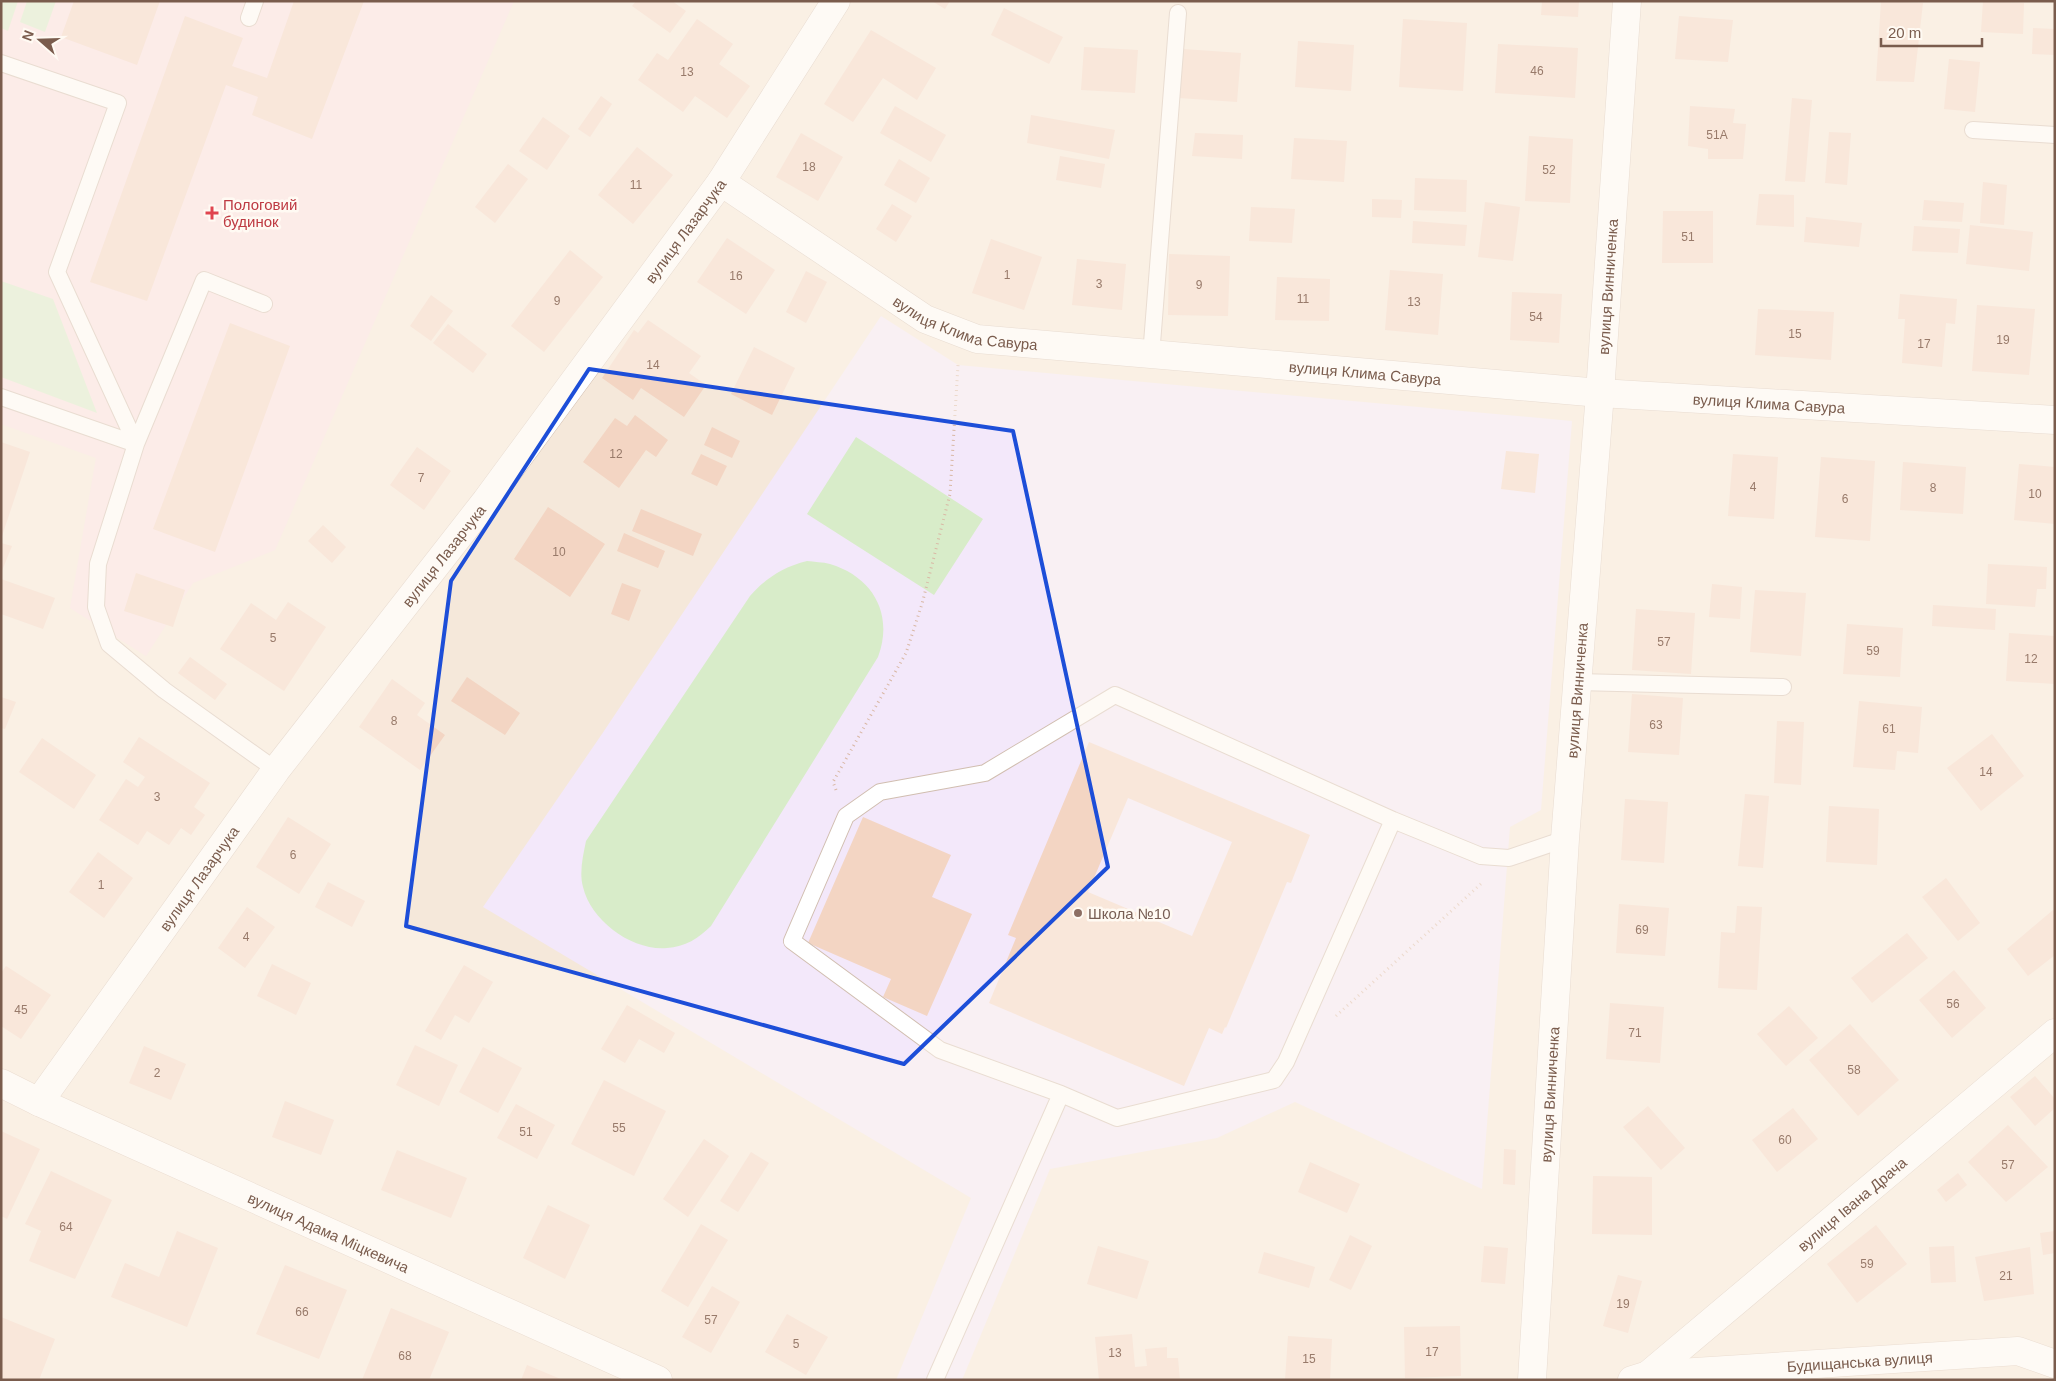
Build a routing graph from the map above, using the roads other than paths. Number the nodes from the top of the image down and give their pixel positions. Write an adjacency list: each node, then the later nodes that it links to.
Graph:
1 (255, 1): 5 (lane)
2 (836, 1): 9 (street, вулиця Лазарчука)
3 (1627, 1): 12 (street, вулиця Винниченка)
4 (1178, 12): 11 (lane)
5 (249, 18)
6 (1, 63): 15 (lane)
7 (1973, 130): 8 (lane)
8 (2055, 135)
9 (721, 182): 11 (street, вулиця Клима Савура); 18 (street, вулиця Лазарчука)
10 (264, 304): 15 (lane)
11 (1152, 356): 12 (street, вулиця Клима Савура)
12 (1600, 393): 14 (street, вулиця Клима Савура); 16 (street, вулиця Винниченка)
13 (1, 397): 15 (lane)
14 (2055, 420)
15 (136, 444): 18 (lane)
16 (1577, 682): 17 (lane); 20 (street, вулиця Винниченка)
17 (1783, 687)
18 (276, 770): 24 (street, вулиця Лазарчука)
19 (1393, 820): 20 (lane); 23 (lane); 23 (lane)
20 (1564, 839): 30 (street, вулиця Винниченка)
21 (2055, 1033): 27 (street, вулиця Івана Драча)
22 (1, 1083): 24 (street, вулиця Адама Міцкевича)
23 (1061, 1094): 29 (lane)
24 (39, 1102): 26 (street, вулиця Адама Міцкевича)
25 (2055, 1364): 27 (street, Будищанська вулиця)
26 (637, 1374): 28 (street, вулиця Адама Міцкевича)
27 (1640, 1377)
28 (658, 1380)
29 (935, 1380)
30 (1532, 1380)

